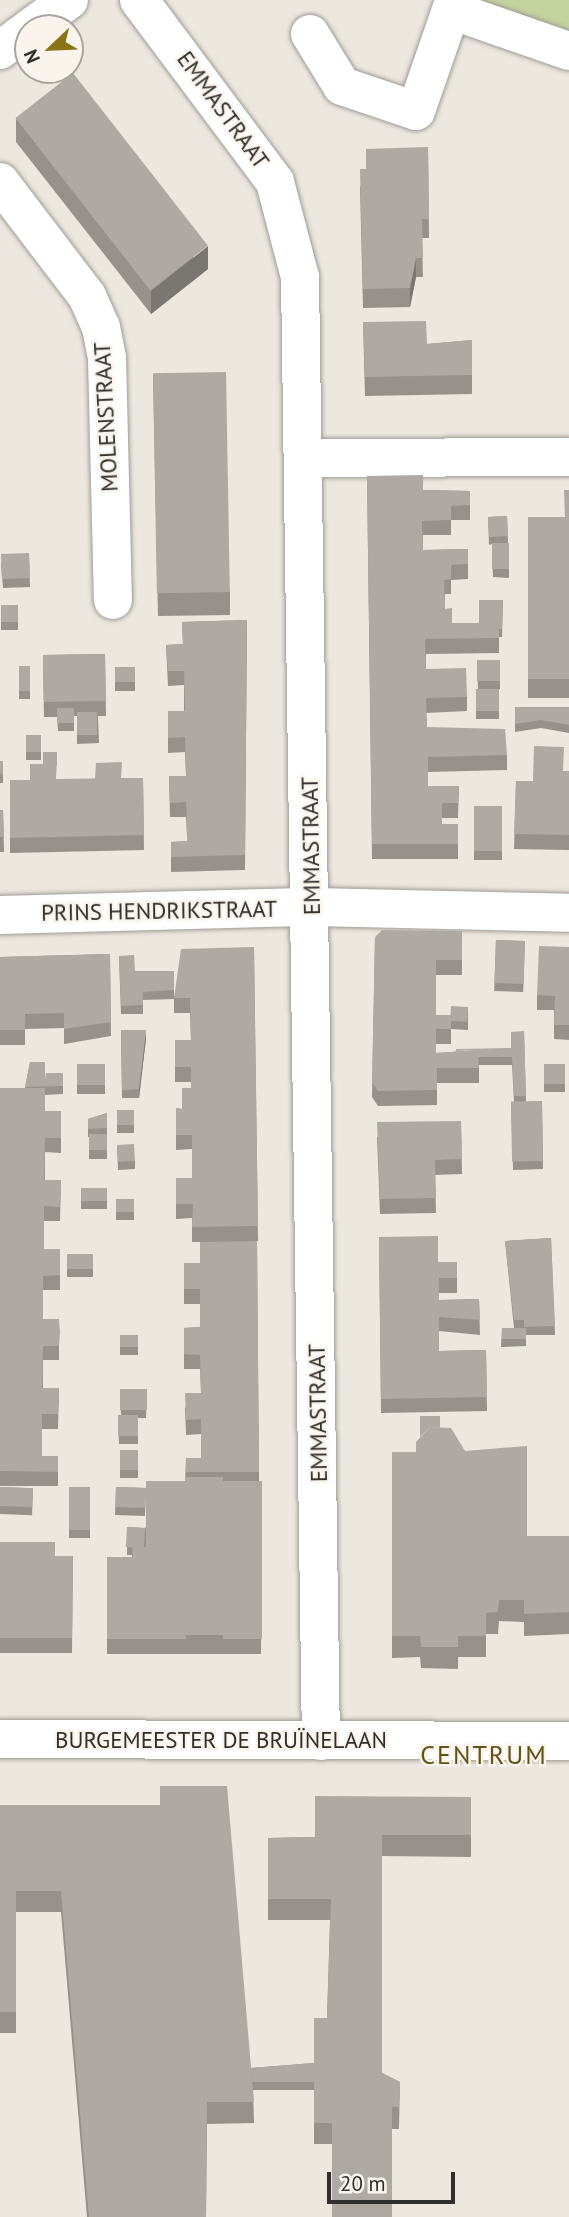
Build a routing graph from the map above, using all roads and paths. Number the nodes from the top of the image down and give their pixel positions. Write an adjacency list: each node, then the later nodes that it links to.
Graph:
1 (69, 0): 3 (street)
2 (139, 0): 8 (street, EMMASTRAAT)
3 (50, 14)
4 (310, 34): 5 (street)
5 (569, 51)
6 (0, 182): 9 (street, MOLENSTRAAT)
7 (569, 457): 8 (street)
8 (304, 458): 10 (street, EMMASTRAAT)
9 (113, 600)
10 (313, 907): 11 (street, PRINS HENDRIKSTRAAT); 12 (street, PRINS HENDRIKSTRAAT); 14 (street, EMMASTRAAT)
11 (569, 913)
12 (0, 915)
13 (0, 1740): 14 (street, BURGEMEESTER DE BRUÏNELAAN)
14 (321, 1741): 15 (street, BURGEMEESTER DE BRUÏNELAAN)
15 (569, 1741)

